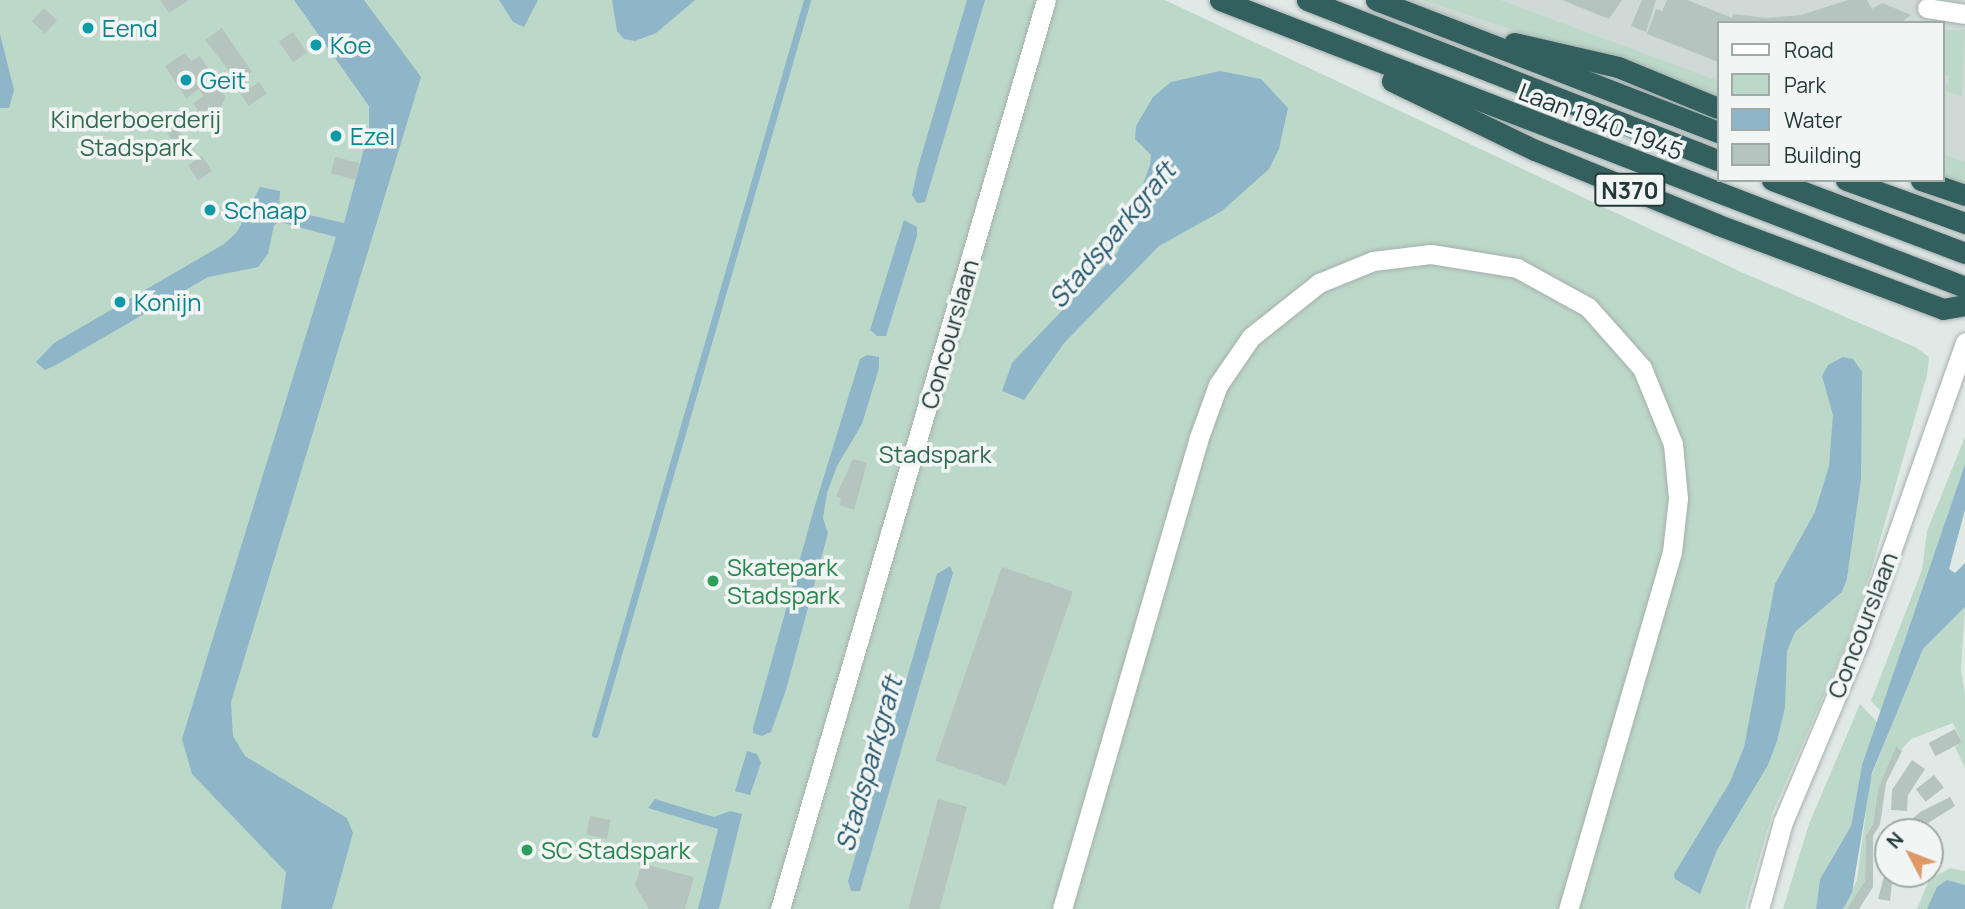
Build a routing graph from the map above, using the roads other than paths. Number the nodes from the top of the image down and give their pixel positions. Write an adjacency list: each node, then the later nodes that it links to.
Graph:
1 (1046, 0): 21 (street, Concourslaan)
2 (1220, 0): 8 (highway, Laan 1940-1945 / N370)
3 (1307, 0): 11 (highway, Laan 1940-1945 / N370)
4 (1376, 0): 7 (highway)
5 (1927, 8): 6 (street)
6 (1965, 14)
7 (1450, 29): 9 (highway); 10 (highway)
8 (1306, 37): 18 (highway, Laan 1940-1945 / N370); 19 (highway, N370)
9 (1716, 107)
10 (1716, 131)
11 (1716, 159)
12 (1777, 182): 17 (highway)
13 (1852, 182): 16 (highway)
14 (1927, 182): 15 (highway)
15 (1965, 195)
16 (1959, 221)
17 (1965, 253)
18 (1965, 287)
19 (1965, 305)
20 (1965, 342): 24 (street, Concourslaan)
21 (780, 909)
22 (1062, 909): 23 (street)
23 (1569, 909)
24 (1759, 909)

